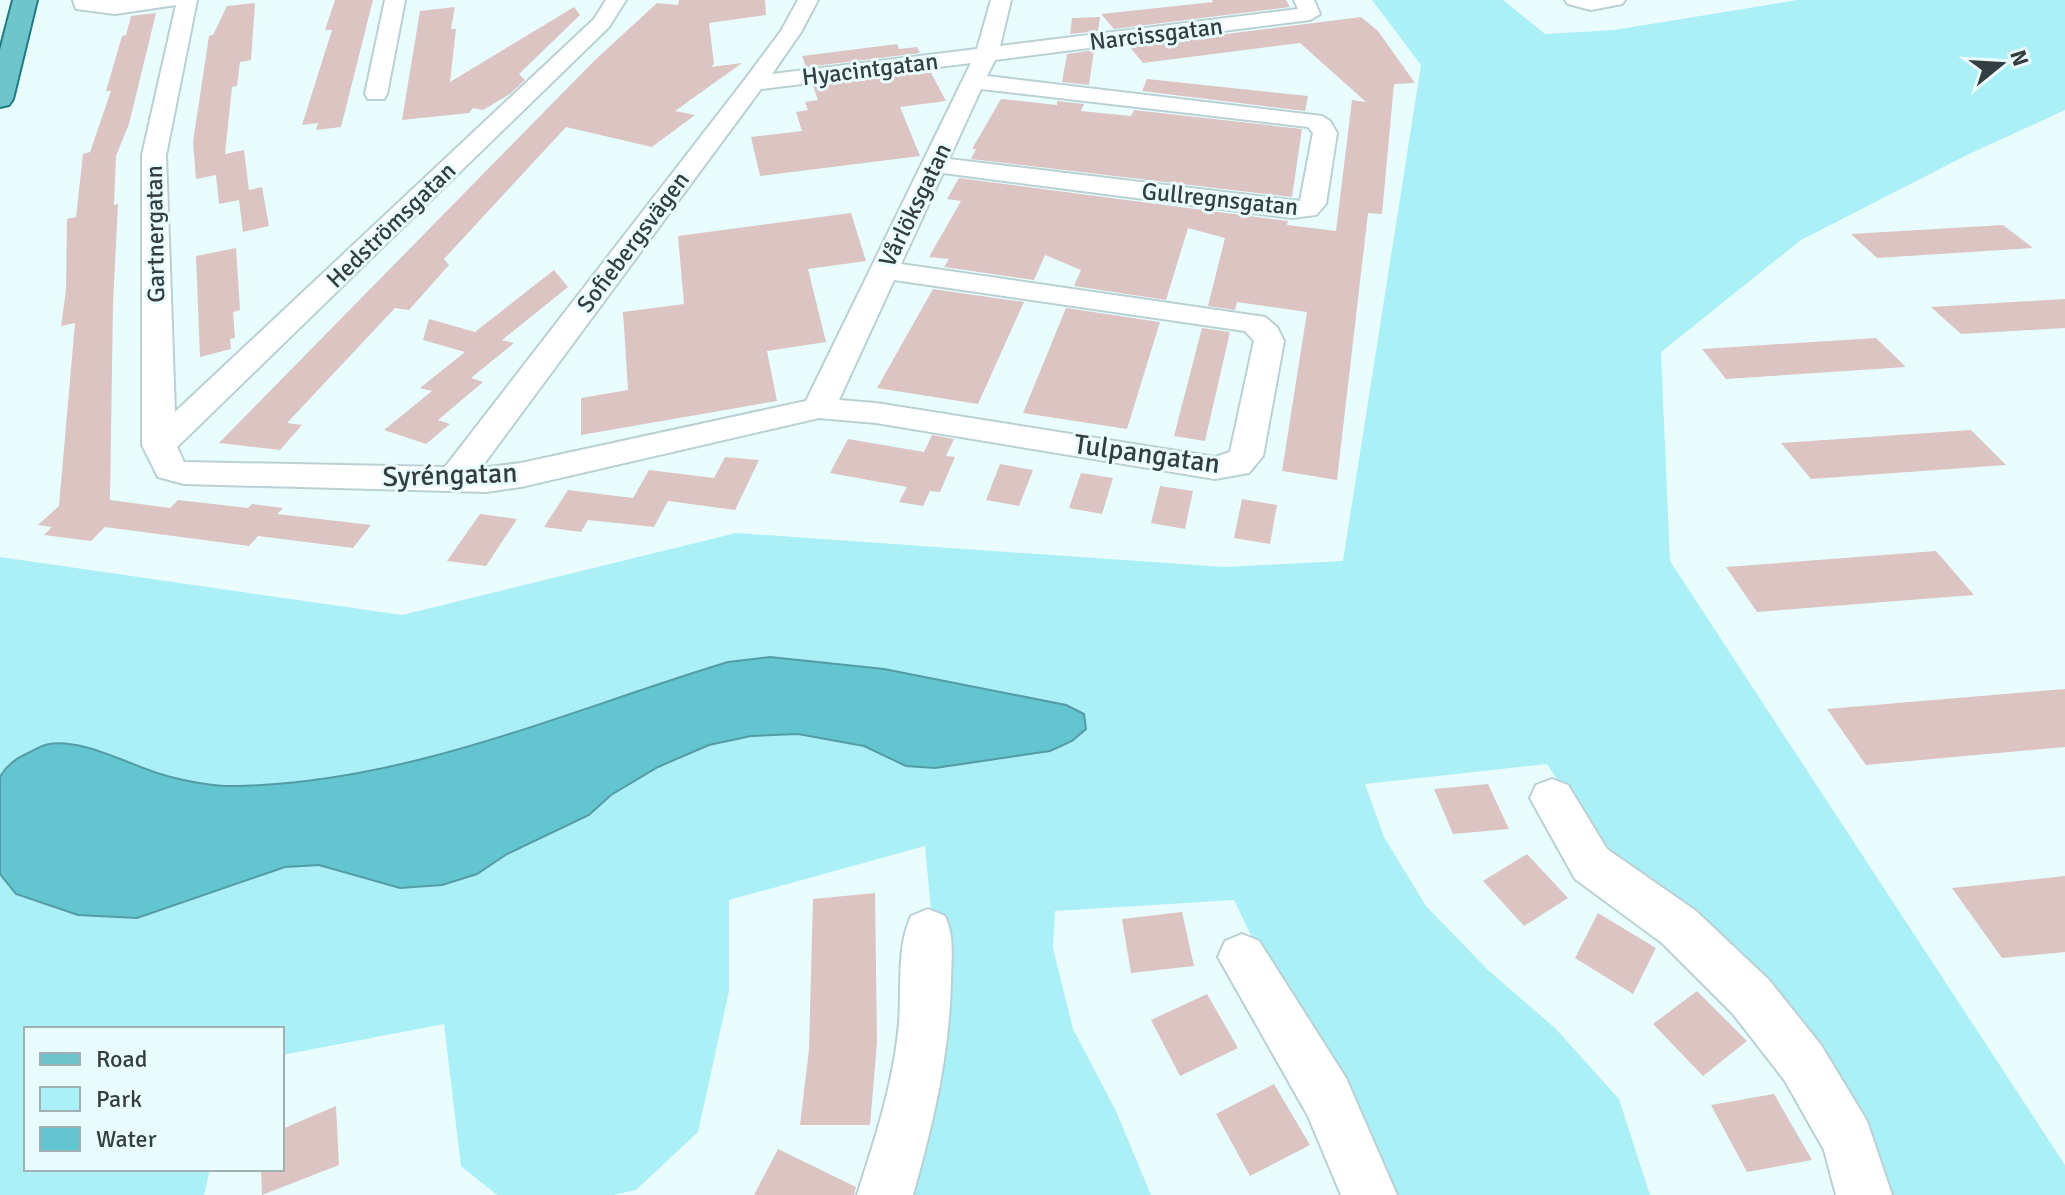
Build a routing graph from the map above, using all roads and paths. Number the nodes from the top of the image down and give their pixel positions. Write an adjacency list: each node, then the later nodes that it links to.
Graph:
1 (25, 0): 18 (main road)
2 (83, 0): 3 (street)
3 (173, 0)
4 (187, 0): 22 (street, Gartnergatan)
5 (395, 0): 16 (street)
6 (616, 0): 22 (street, Hedströmsgatan)
7 (808, 0): 15 (street, Sofiebergsvägen)
8 (1001, 0): 13 (street, Vårlöksgatan)
9 (1304, 0): 12 (street, Narcissgatan)
10 (1575, 0): 11 (street)
11 (1615, 0)
12 (1111, 40): 13 (street, Narcissgatan); 17 (street)
13 (986, 55): 14 (street, Vårlöksgatan); 15 (street, Hyacintgatan)
14 (974, 81): 17 (street, Gullregnsgatan); 19 (street, Vårlöksgatan)
15 (754, 83): 23 (street, Sofiebergsvägen)
16 (376, 94)
17 (1107, 96): 19 (street, Gullregnsgatan)
18 (0, 99)
19 (935, 165): 20 (street, Vårlöksgatan)
20 (884, 270): 21 (street, Vårlöksgatan); 21 (street, Tulpangatan)
21 (819, 408): 23 (street, Syréngatan)
22 (164, 457): 23 (street, Syréngatan)
23 (453, 481)
24 (1552, 798): 29 (street)
25 (928, 932): 27 (street)
26 (1242, 957): 28 (street)
27 (885, 1195)
28 (1369, 1195)
29 (1864, 1195)

